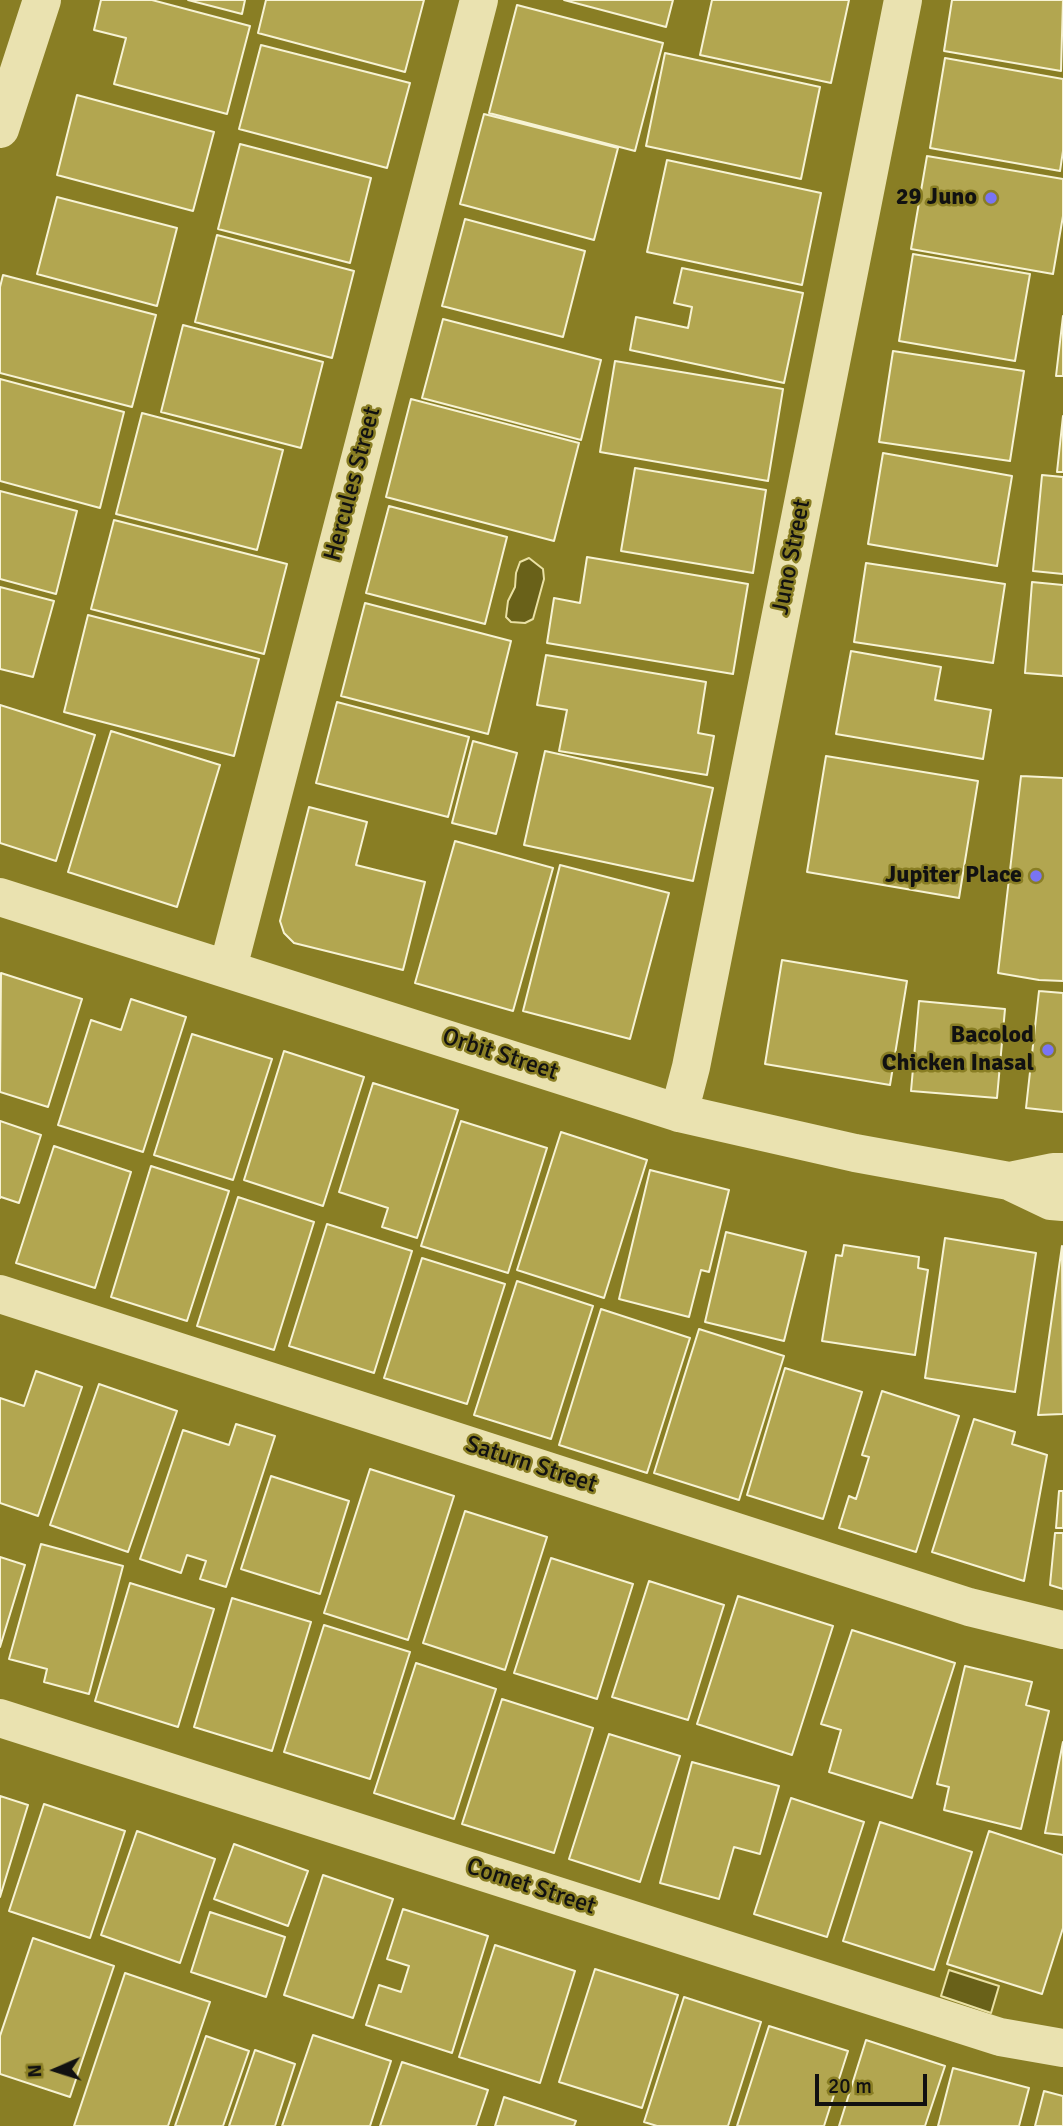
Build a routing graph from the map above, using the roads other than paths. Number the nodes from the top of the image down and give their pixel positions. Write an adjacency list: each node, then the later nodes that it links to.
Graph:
1 (42, 0): 4 (street)
2 (479, 0): 6 (street, Hercules Street)
3 (903, 0): 7 (street, Juno Street)
4 (0, 129)
5 (0, 897): 6 (street, Orbit Street)
6 (228, 968): 7 (street, Orbit Street)
7 (679, 1113): 9 (street, Orbit Street)
8 (1063, 1172): 9 (street, Orbit Street)
9 (1009, 1181): 10 (street, Orbit Street)
10 (1063, 1202)
11 (0, 1294): 12 (street, Saturn Street)
12 (1063, 1630)
13 (0, 1718): 14 (street, Comet Street)
14 (1063, 2048)

